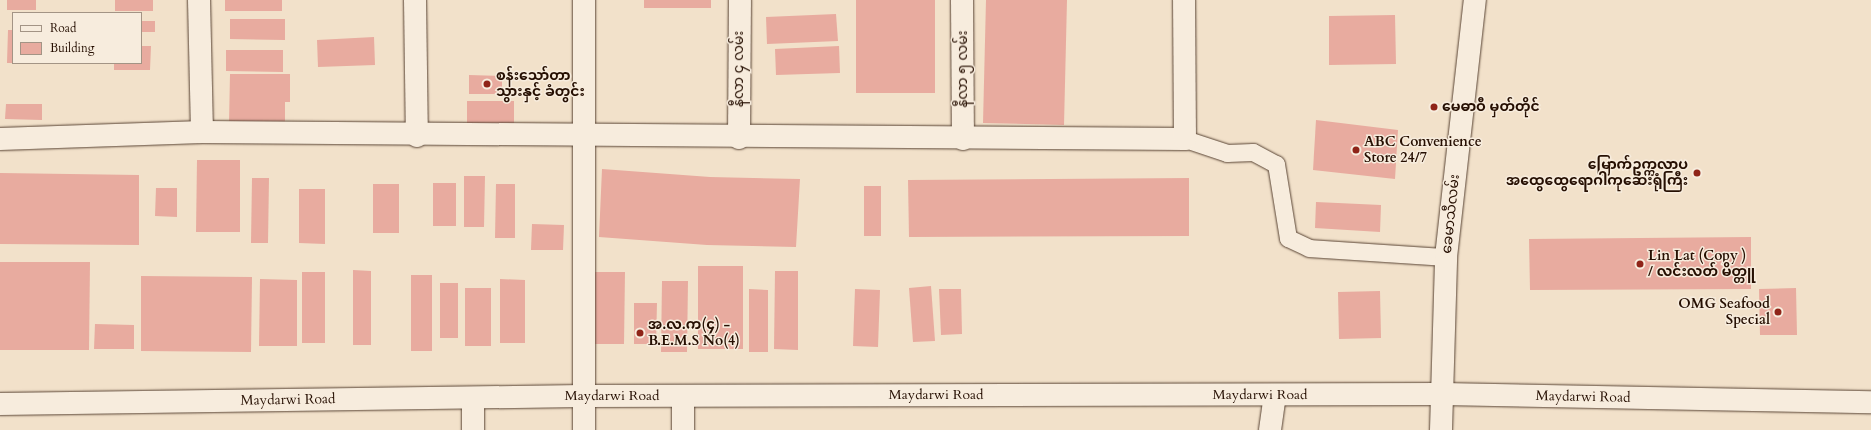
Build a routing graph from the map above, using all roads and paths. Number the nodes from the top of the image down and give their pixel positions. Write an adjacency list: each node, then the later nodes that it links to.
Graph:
1 (200, 0): 8 (street)
2 (415, 0): 9 (street)
3 (584, 0): 10 (street)
4 (740, 0): 11 (street, နီလာ ၄ လမ်း)
5 (962, 0): 13 (street, နီလာ ၅ လမ်း)
6 (1184, 0): 14 (street)
7 (1475, 0): 15 (street, ခေမာသီလမ်း)
8 (202, 132): 9 (street); 12 (street)
9 (417, 136): 10 (street)
10 (583, 137): 11 (street); 18 (street)
11 (739, 138): 13 (street)
12 (0, 139)
13 (963, 139): 14 (street)
14 (1185, 139): 15 (lane)
15 (1446, 258): 16 (street, ခေမာသီလမ်း)
16 (1443, 394): 17 (street, Maydarwi Road); 21 (street, Maydarwi Road); 27 (street, ခေမာသီလမ်း)
17 (1275, 395): 19 (street, Maydarwi Road); 26 (street)
18 (582, 396): 19 (street, Maydarwi Road); 20 (street, Maydarwi Road); 24 (street)
19 (683, 396): 25 (street)
20 (473, 398): 22 (street, Maydarwi Road); 23 (street)
21 (1871, 402)
22 (0, 404)
23 (473, 430)
24 (584, 430)
25 (683, 430)
26 (1270, 430)
27 (1441, 430)

